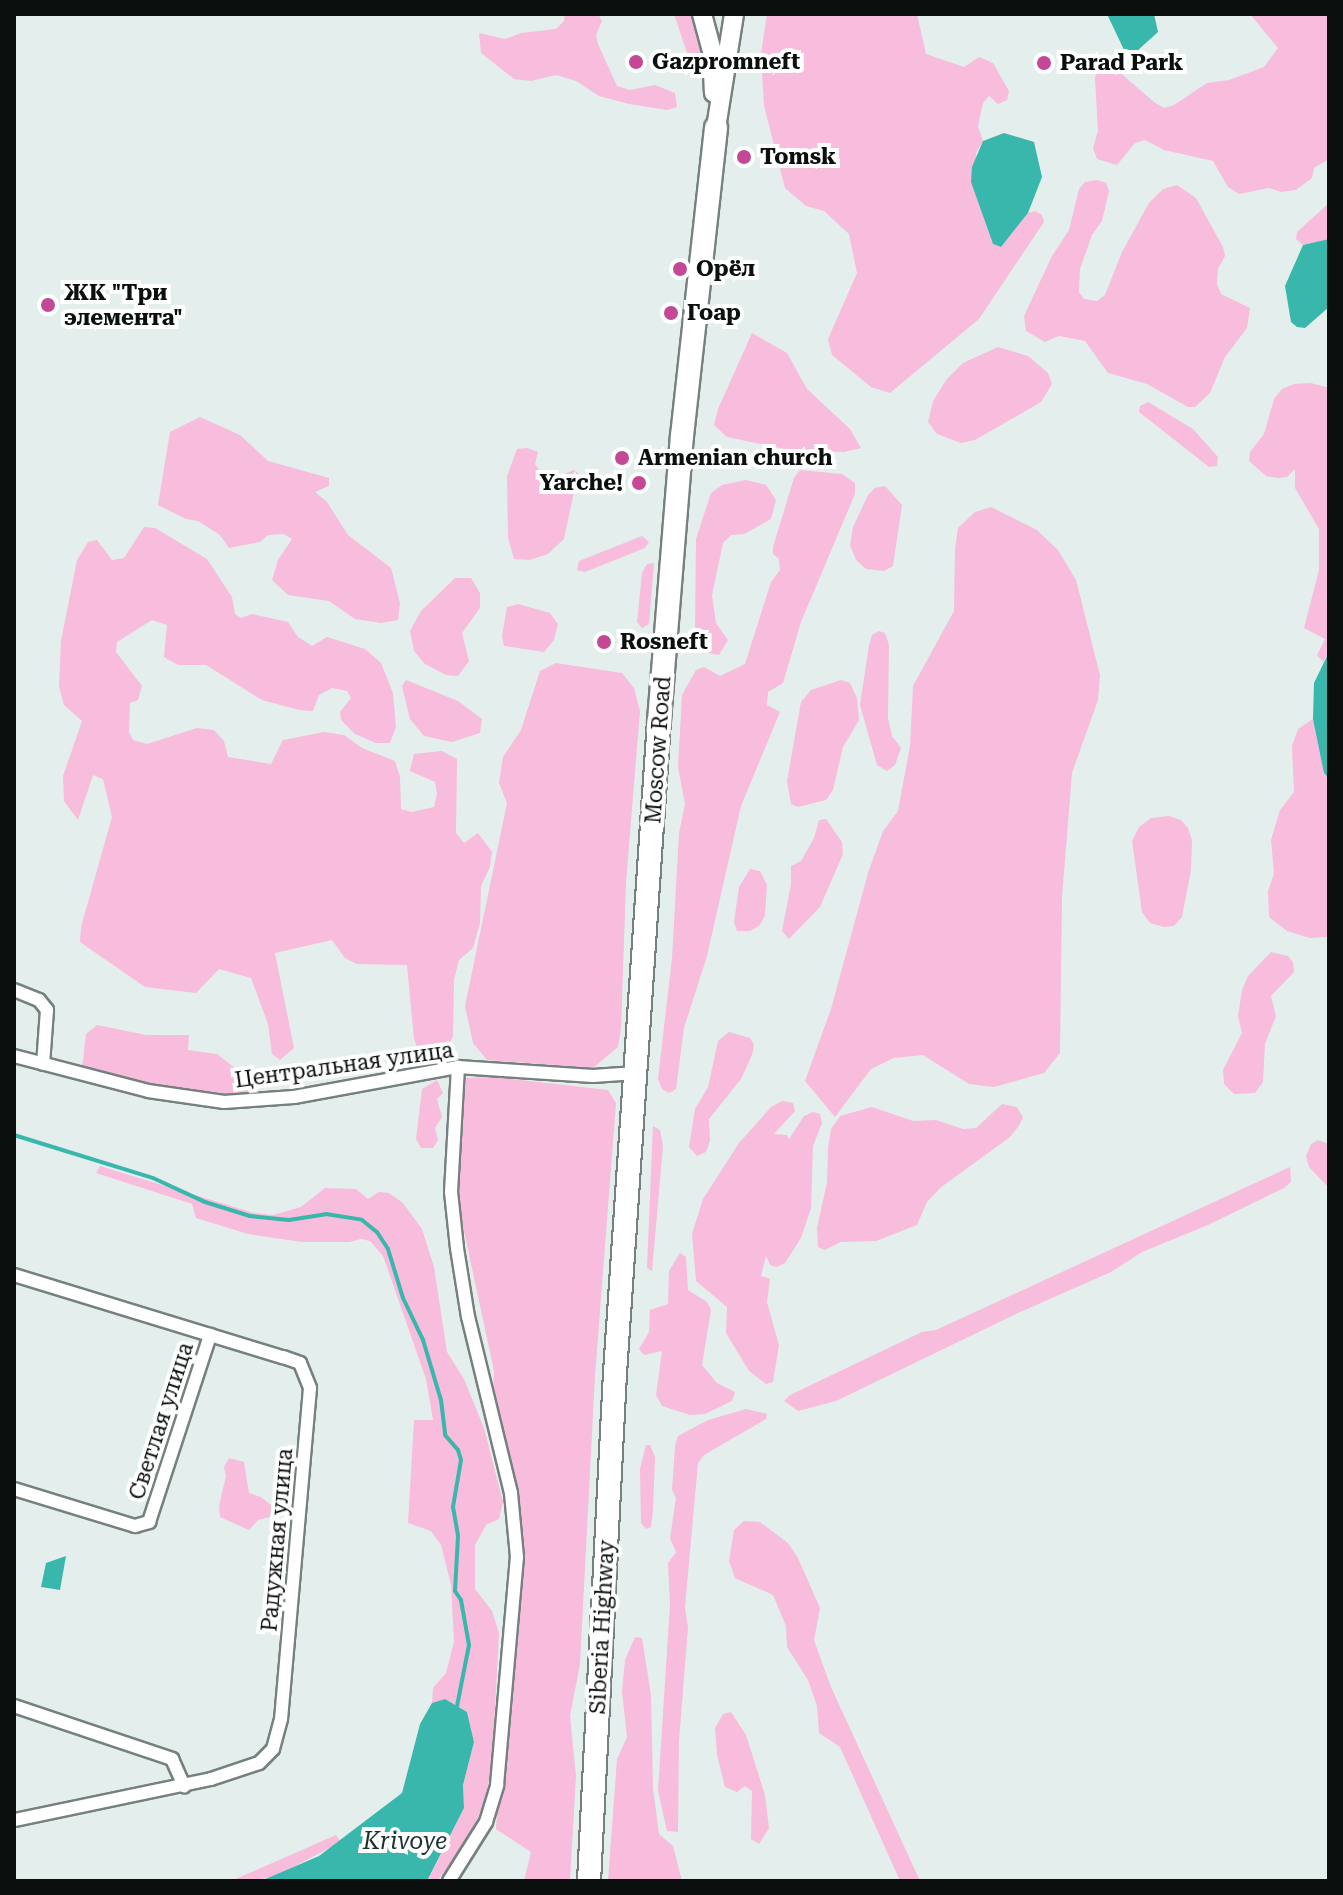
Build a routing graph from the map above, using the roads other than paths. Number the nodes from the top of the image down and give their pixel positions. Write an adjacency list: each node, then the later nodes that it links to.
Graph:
1 (702, 14): 3 (main road)
2 (734, 14): 3 (main road)
3 (716, 128): 8 (highway, Moscow Road)
4 (14, 990): 6 (street)
5 (14, 1056): 6 (street, Центральная улица)
6 (43, 1064): 7 (street, Центральная улица)
7 (458, 1067): 8 (street, Центральная улица); 16 (street)
8 (636, 1073): 11 (highway, Moscow Road)
9 (14, 1275): 10 (street, Радужная улица)
10 (210, 1335): 12 (street, Светлая улица); 14 (street, Радужная улица)
11 (615, 1373): 17 (highway, Siberia Highway)
12 (14, 1489)
13 (14, 1706): 14 (street)
14 (184, 1786): 15 (street, Радужная улица)
15 (14, 1820)
16 (449, 1881)
17 (589, 1881)

